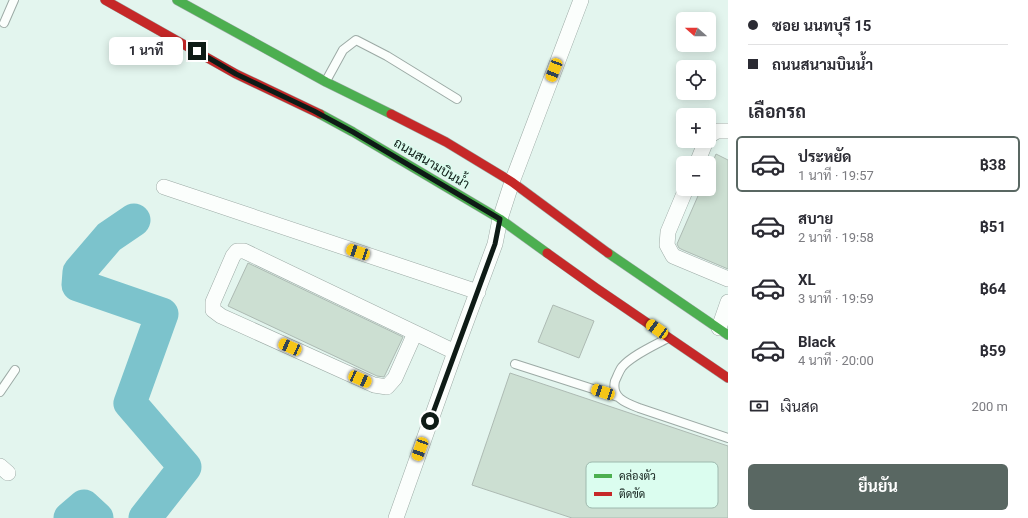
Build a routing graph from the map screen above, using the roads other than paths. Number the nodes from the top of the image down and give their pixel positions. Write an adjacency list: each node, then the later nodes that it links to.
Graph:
1 (14, 0): 5 (lane)
2 (105, 0): 13 (main road, ถนนสนามบินน้ำ)
3 (581, 0): 10 (street)
4 (187, 2): 6 (main road, ถนนสนามบินน้ำ)
5 (4, 23)
6 (326, 82): 7 (lane); 10 (main road, ถนนสนามบินน้ำ)
7 (457, 99)
8 (728, 131): 9 (street)
9 (716, 132)
10 (512, 182): 13 (street); 17 (main road, ถนนสนามบินน้ำ)
11 (164, 188): 15 (street)
12 (683, 196): 14 (street)
13 (500, 219): 15 (street); 19 (main road, ถนนสนามบินน้ำ)
14 (728, 280)
15 (478, 292): 20 (street)
16 (728, 302): 17 (street)
17 (724, 332)
18 (415, 333): 18 (street); 20 (street)
19 (669, 337): 23 (main road, ถนนสนามบินน้ำ); 25 (lane)
20 (455, 352): 27 (street)
21 (516, 364): 25 (lane)
22 (15, 370): 24 (lane)
23 (728, 378)
24 (0, 392)
25 (618, 397): 26 (lane)
26 (728, 438)
27 (396, 518)

